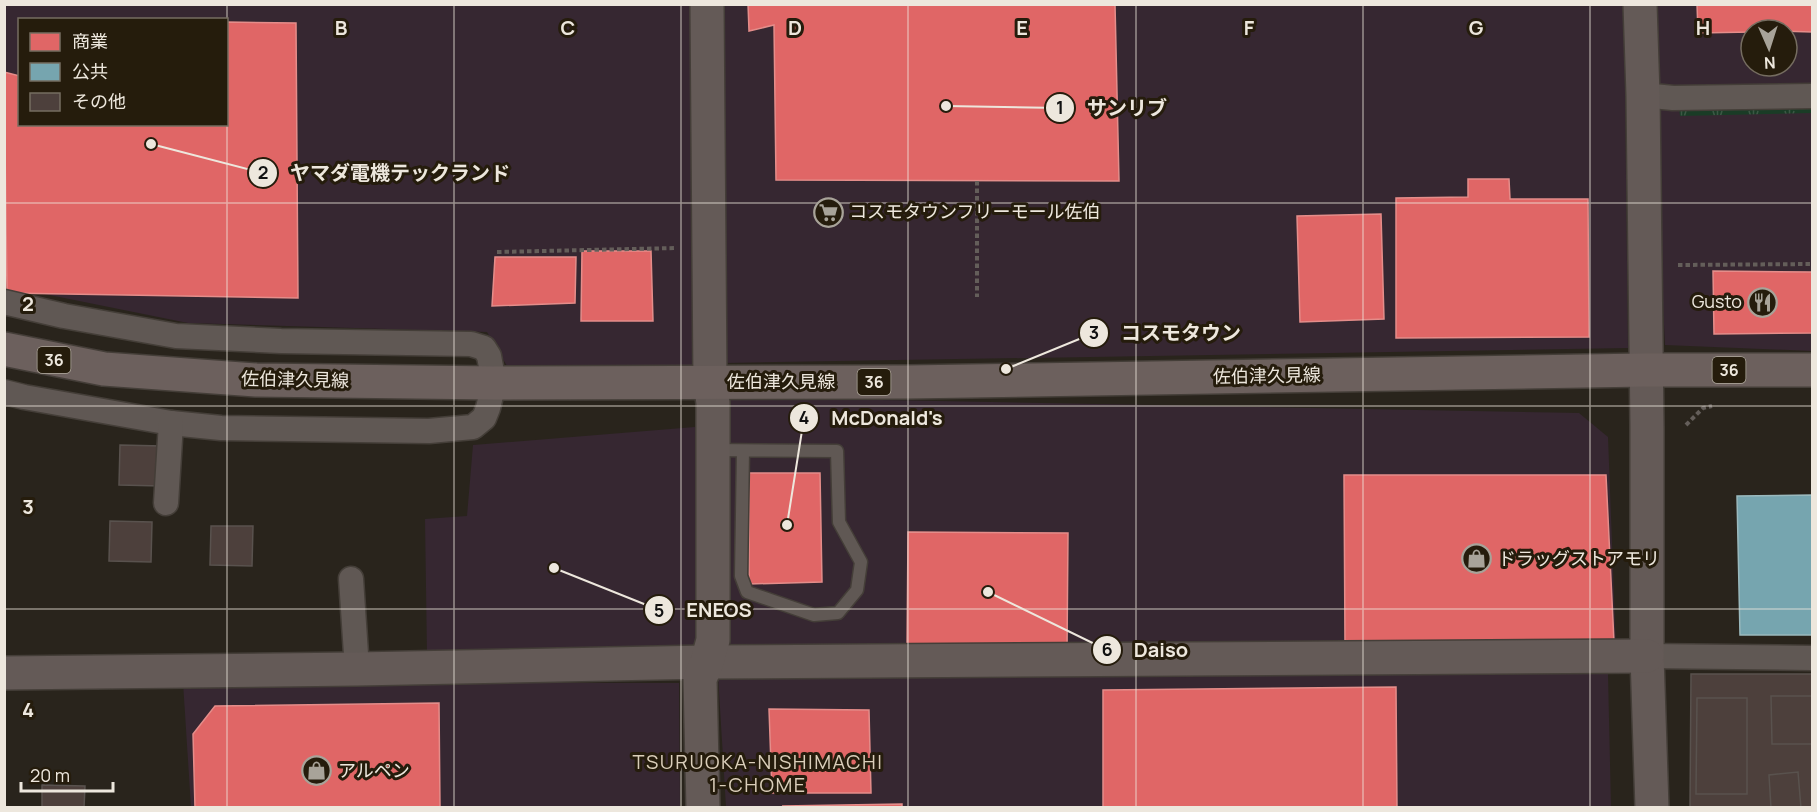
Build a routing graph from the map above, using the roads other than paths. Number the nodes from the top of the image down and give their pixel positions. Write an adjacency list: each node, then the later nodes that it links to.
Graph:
1 (707, 4): 9 (street)
2 (1640, 4): 3 (street)
3 (1643, 95): 4 (street); 7 (street)
4 (1812, 96)
5 (4, 302): 10 (street)
6 (4, 349): 10 (main road, 佐伯津久見線 / 36)
7 (1645, 370): 8 (main road, 佐伯津久見線 / 36); 9 (main road, 佐伯津久見線 / 36); 16 (street)
8 (1812, 370)
9 (710, 382): 10 (main road, 佐伯津久見線 / 36); 13 (street)
10 (494, 383): 12 (street)
11 (4, 392): 12 (street)
12 (171, 423): 14 (street)
13 (728, 451): 13 (lane); 18 (street)
14 (166, 503)
15 (351, 579): 19 (street)
16 (1647, 656): 17 (street); 18 (street); 22 (street)
17 (1812, 658)
18 (707, 662): 19 (street); 21 (street)
19 (357, 669): 20 (street)
20 (4, 673)
21 (703, 807)
22 (1652, 807)

